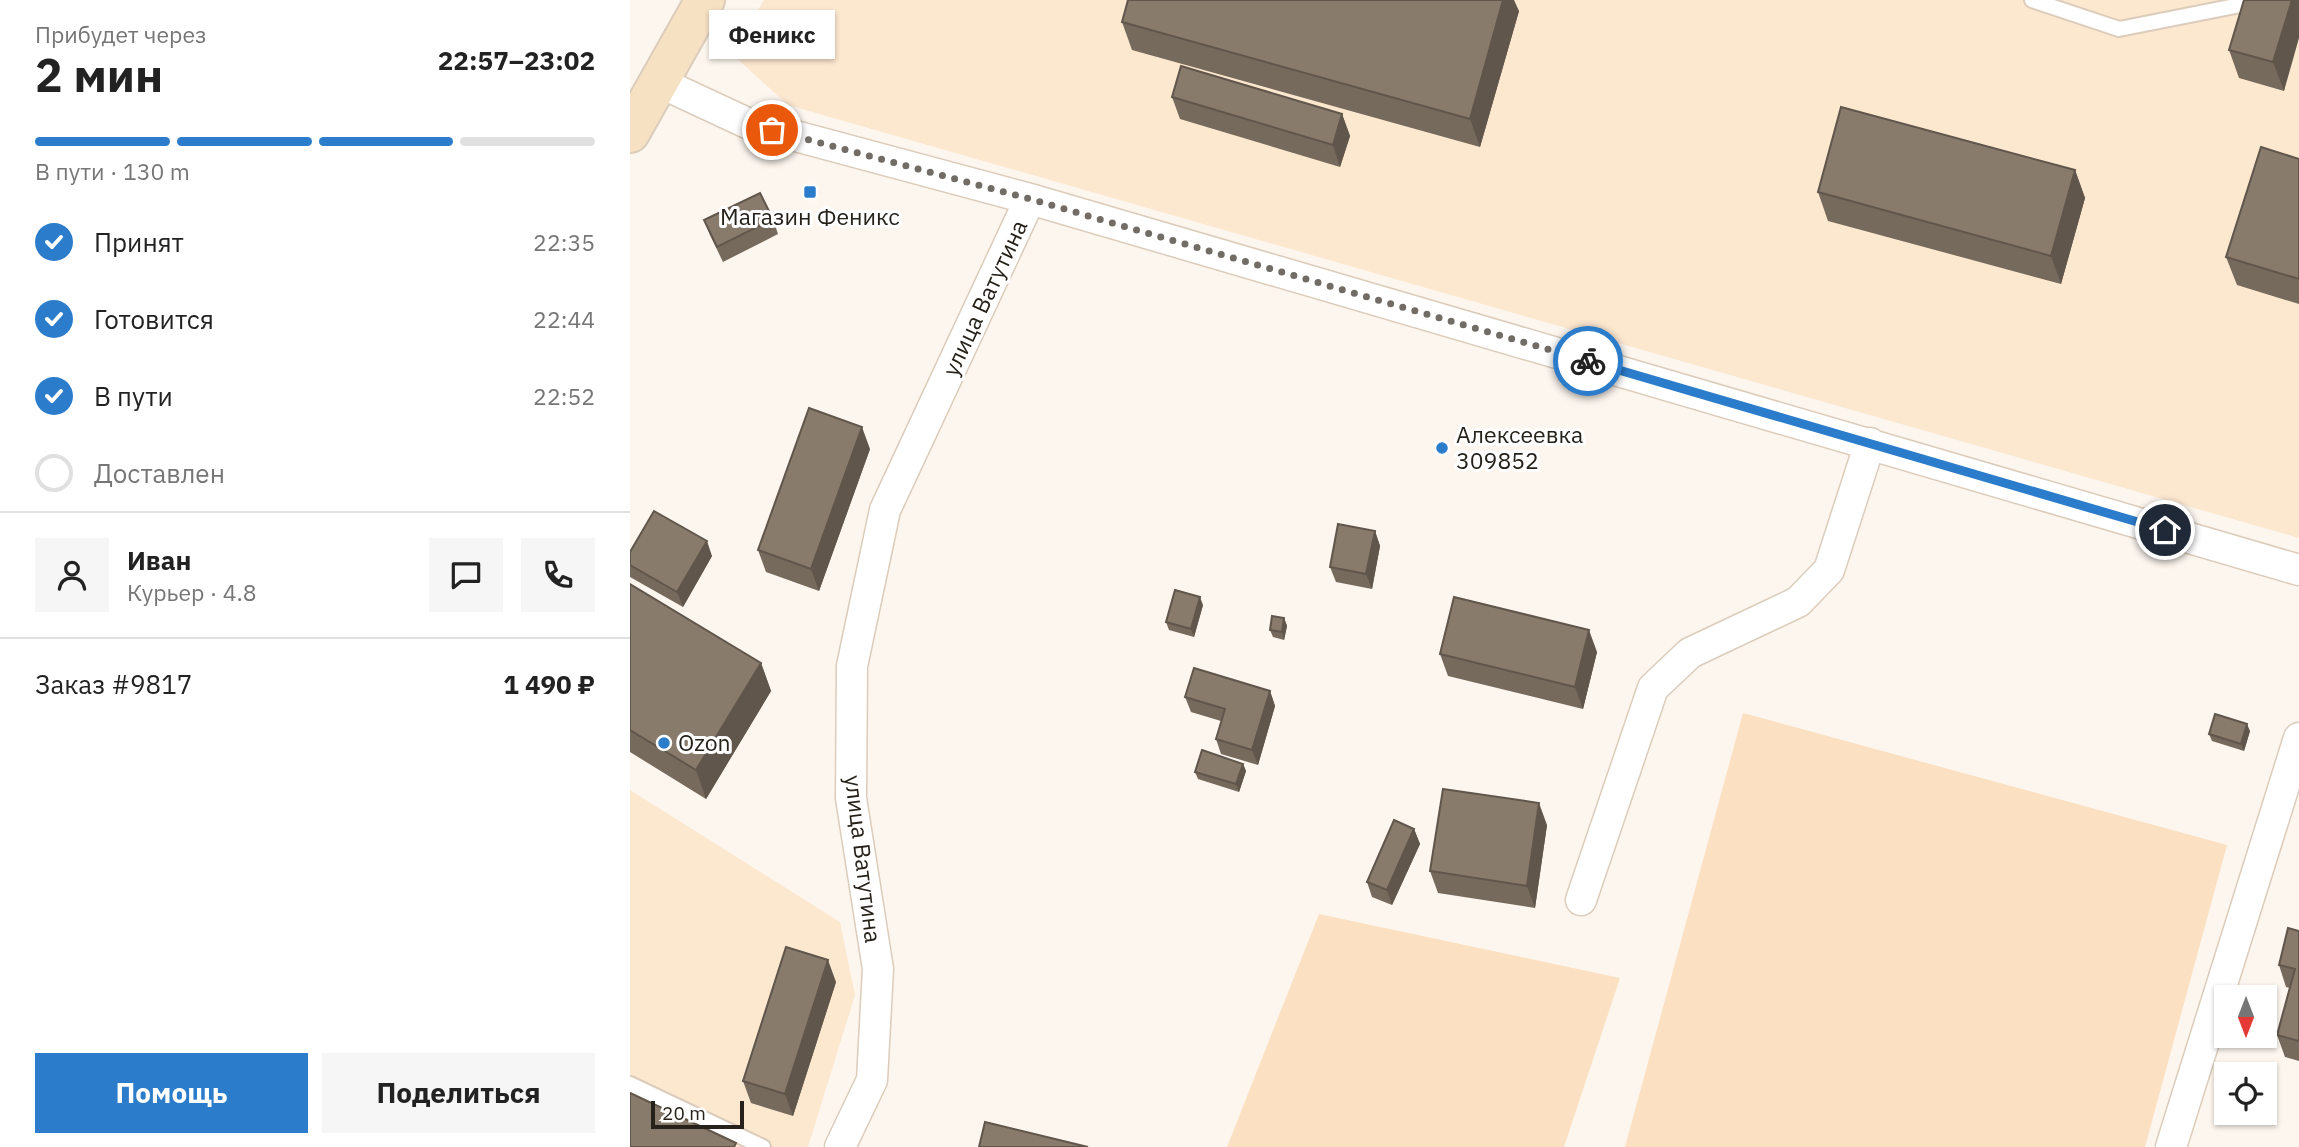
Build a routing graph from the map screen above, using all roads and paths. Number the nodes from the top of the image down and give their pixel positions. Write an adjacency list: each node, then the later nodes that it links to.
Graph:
1 (705, 0): 4 (main road)
2 (2032, 0): 3 (lane)
3 (2266, 0)
4 (659, 82): 5 (main road); 6 (street)
5 (630, 133)
6 (1030, 199): 7 (street, улица Ватутина); 13 (street, улица Ватутина)
7 (1870, 443): 8 (street, улица Ватутина); 10 (street)
8 (2299, 570)
9 (2299, 738): 14 (street)
10 (1581, 900)
11 (630, 1084): 12 (lane)
12 (763, 1147)
13 (840, 1147)
14 (2171, 1147)

